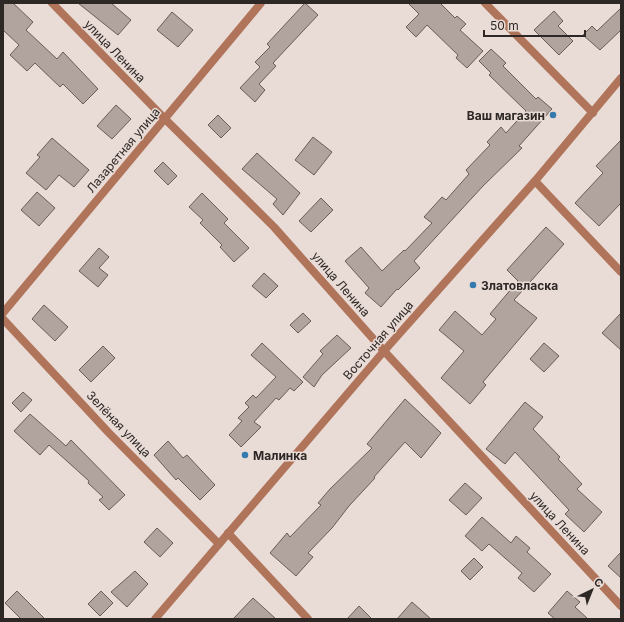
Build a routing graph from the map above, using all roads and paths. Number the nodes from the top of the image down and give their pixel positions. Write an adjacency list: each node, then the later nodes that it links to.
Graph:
1 (52, 3): 6 (street, улица Ленина)
2 (261, 3): 6 (street, Лазаретная улица)
3 (485, 3): 5 (street)
4 (621, 78): 5 (street, Восточная улица)
5 (593, 113): 7 (street, Восточная улица)
6 (165, 119): 9 (street, Лазаретная улица); 11 (street, улица Ленина)
7 (534, 181): 8 (street); 11 (street, Восточная улица)
8 (621, 272)
9 (3, 313)
10 (3, 319): 13 (street, Зелёная улица)
11 (384, 351): 12 (street, Восточная улица); 14 (street, улица Ленина)
12 (228, 533): 13 (street, Восточная улица); 16 (street)
13 (219, 544): 15 (street, Восточная улица)
14 (621, 606)
15 (155, 619)
16 (308, 619)

